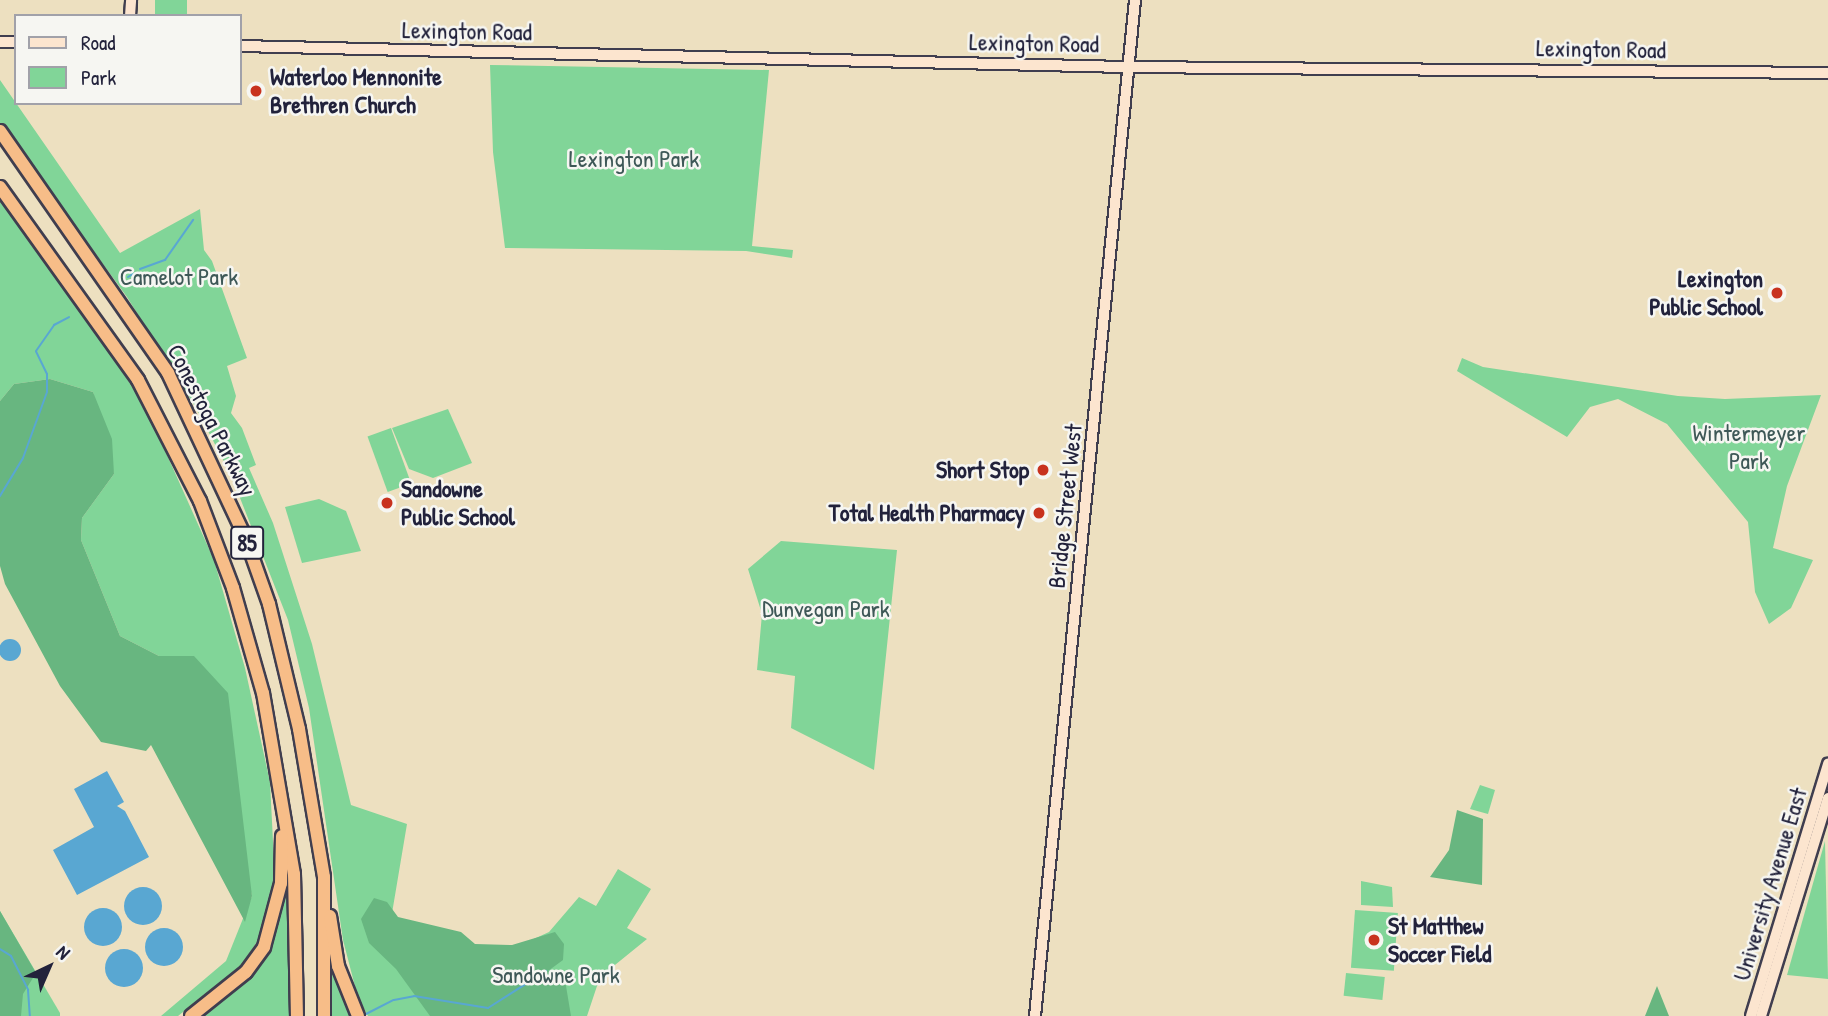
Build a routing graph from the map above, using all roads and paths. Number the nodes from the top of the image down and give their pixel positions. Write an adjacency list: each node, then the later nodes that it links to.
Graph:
1 (1135, 0): 3 (main road, Bridge Street West)
2 (242, 46): 3 (main road, Lexington Road)
3 (1127, 67): 4 (main road, Lexington Road); 15 (main road, Bridge Street West)
4 (1828, 73)
5 (0, 131): 10 (highway, Conestoga Parkway / 85)
6 (0, 187): 8 (highway, Conestoga Parkway / 85)
7 (1828, 764): 16 (main road, University Avenue East)
8 (282, 797): 11 (highway); 12 (highway, Conestoga Parkway / 85)
9 (1828, 798): 17 (main road, University Avenue East)
10 (324, 877): 13 (highway, Conestoga Parkway / 85); 14 (highway)
11 (191, 1016)
12 (297, 1016)
13 (324, 1016)
14 (358, 1016)
15 (1035, 1016)
16 (1751, 1016)
17 (1761, 1016)

